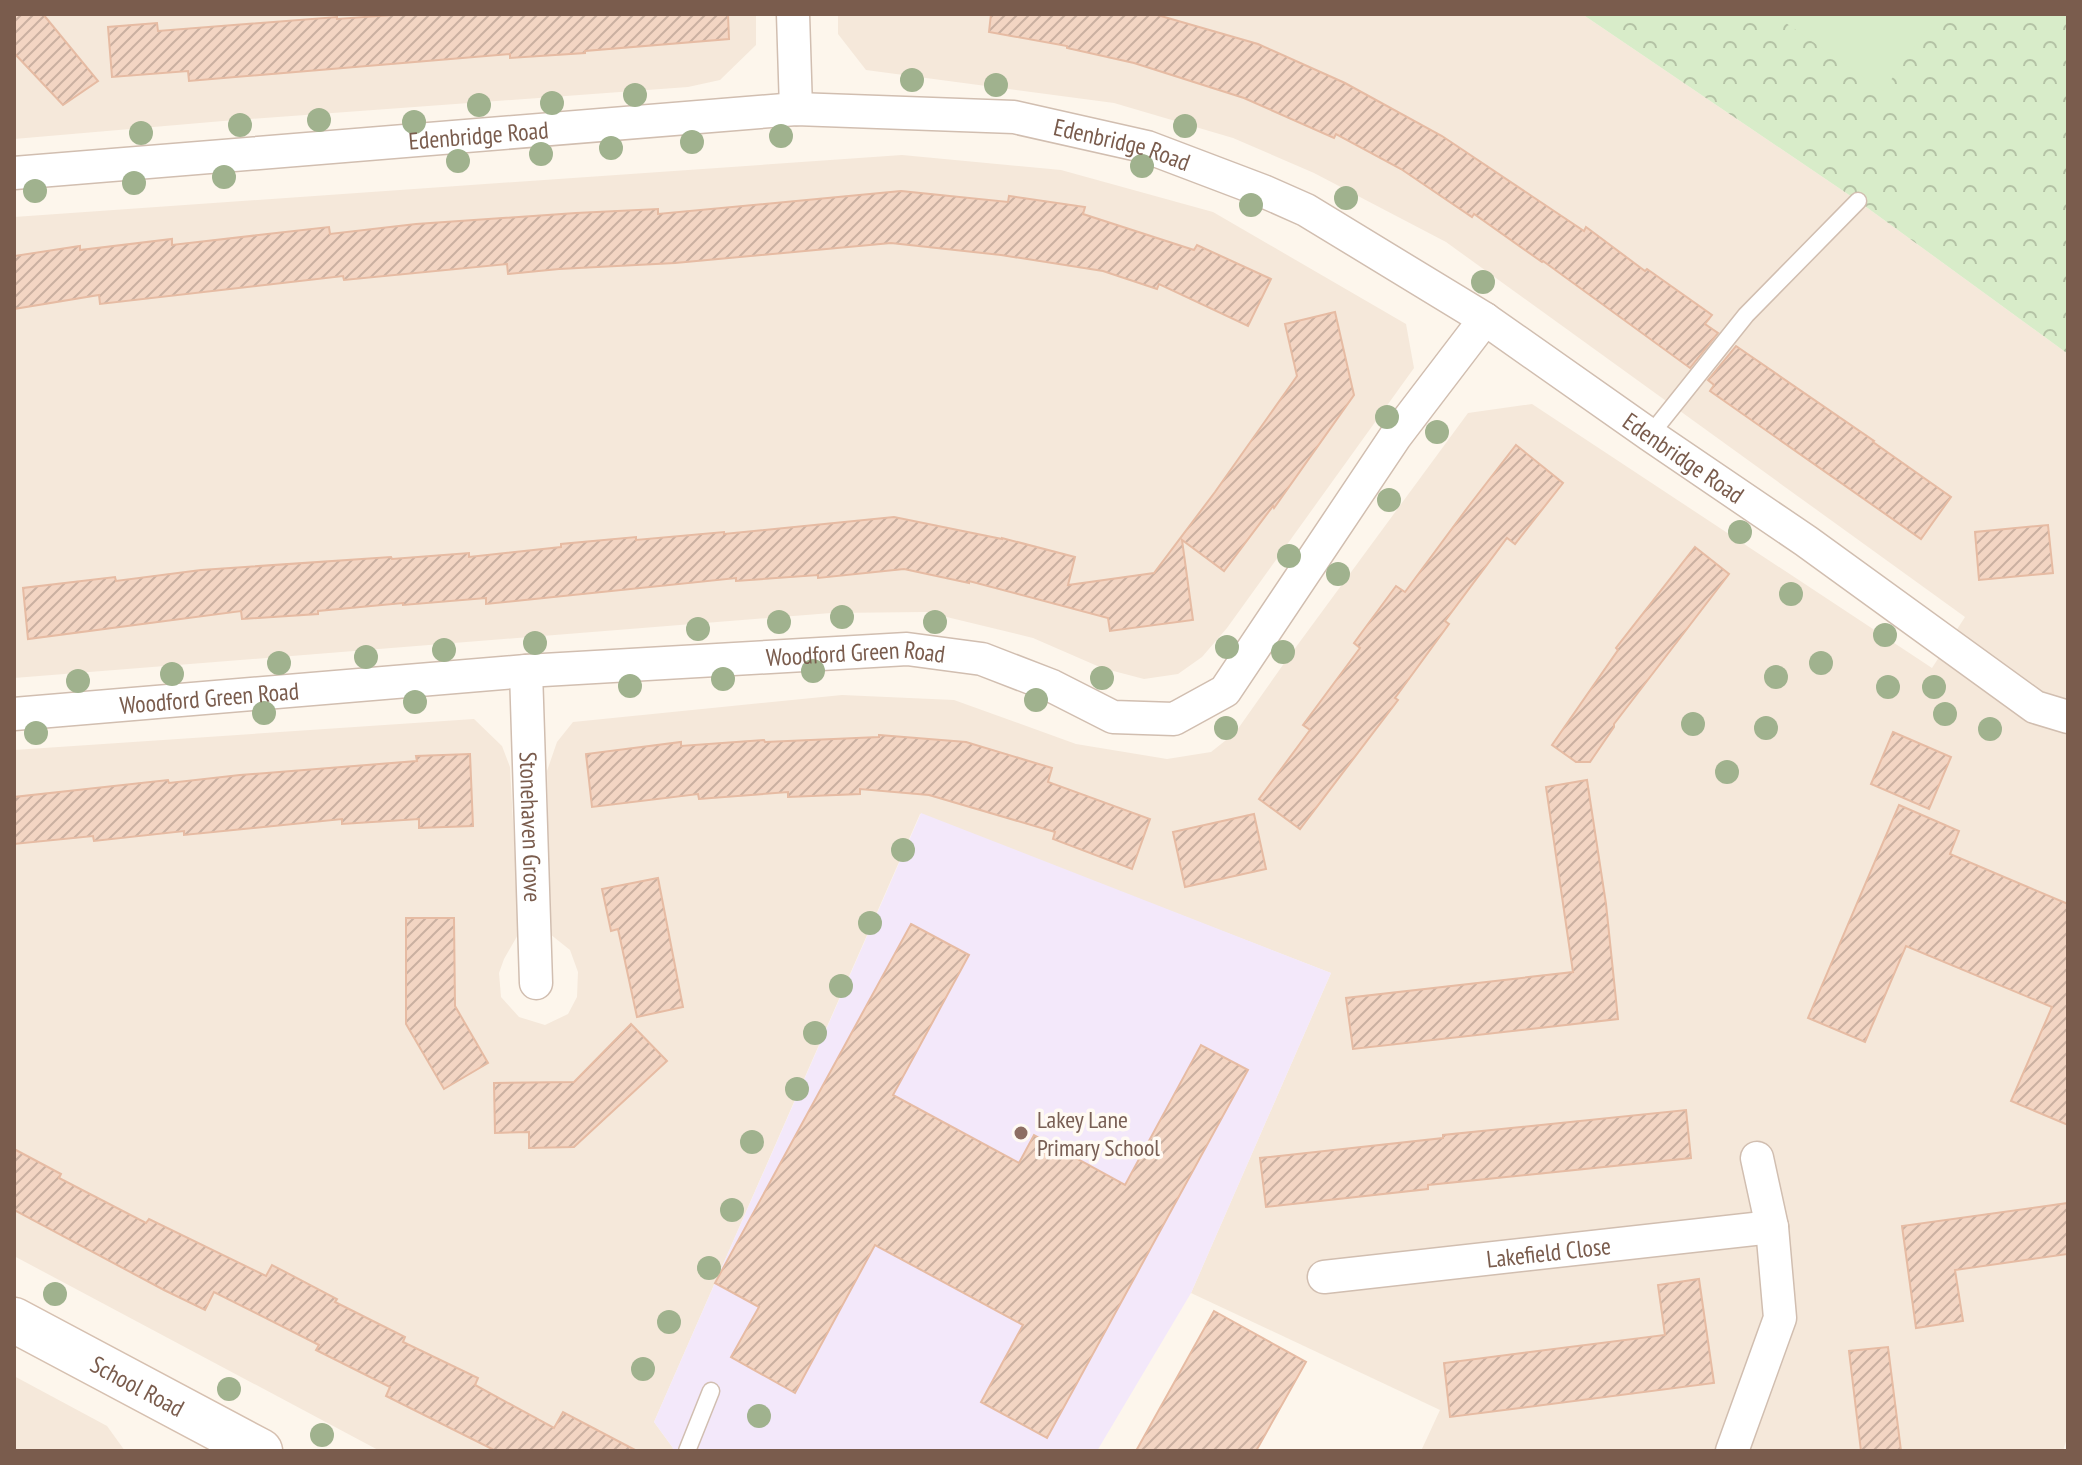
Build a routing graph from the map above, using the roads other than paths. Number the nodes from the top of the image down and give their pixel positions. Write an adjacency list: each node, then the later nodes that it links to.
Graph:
1 (793, 14): 2 (street)
2 (796, 109): 3 (street, Edenbridge Road); 5 (street, Edenbridge Road)
3 (14, 173)
4 (1858, 201): 6 (lane)
5 (1485, 319): 6 (street, Edenbridge Road); 7 (street, Woodford Green Road)
6 (1650, 435): 9 (street, Edenbridge Road)
7 (526, 671): 8 (street, Woodford Green Road); 10 (street, Stonehaven Grove)
8 (14, 714)
9 (2068, 717)
10 (536, 983)
11 (1757, 1158): 12 (street)
12 (1772, 1227): 13 (street, Lakefield Close); 18 (street)
13 (1324, 1277)
14 (14, 1320): 16 (street, School Road)
15 (711, 1391): 17 (lane)
16 (260, 1451)
17 (687, 1451)
18 (1732, 1451)

